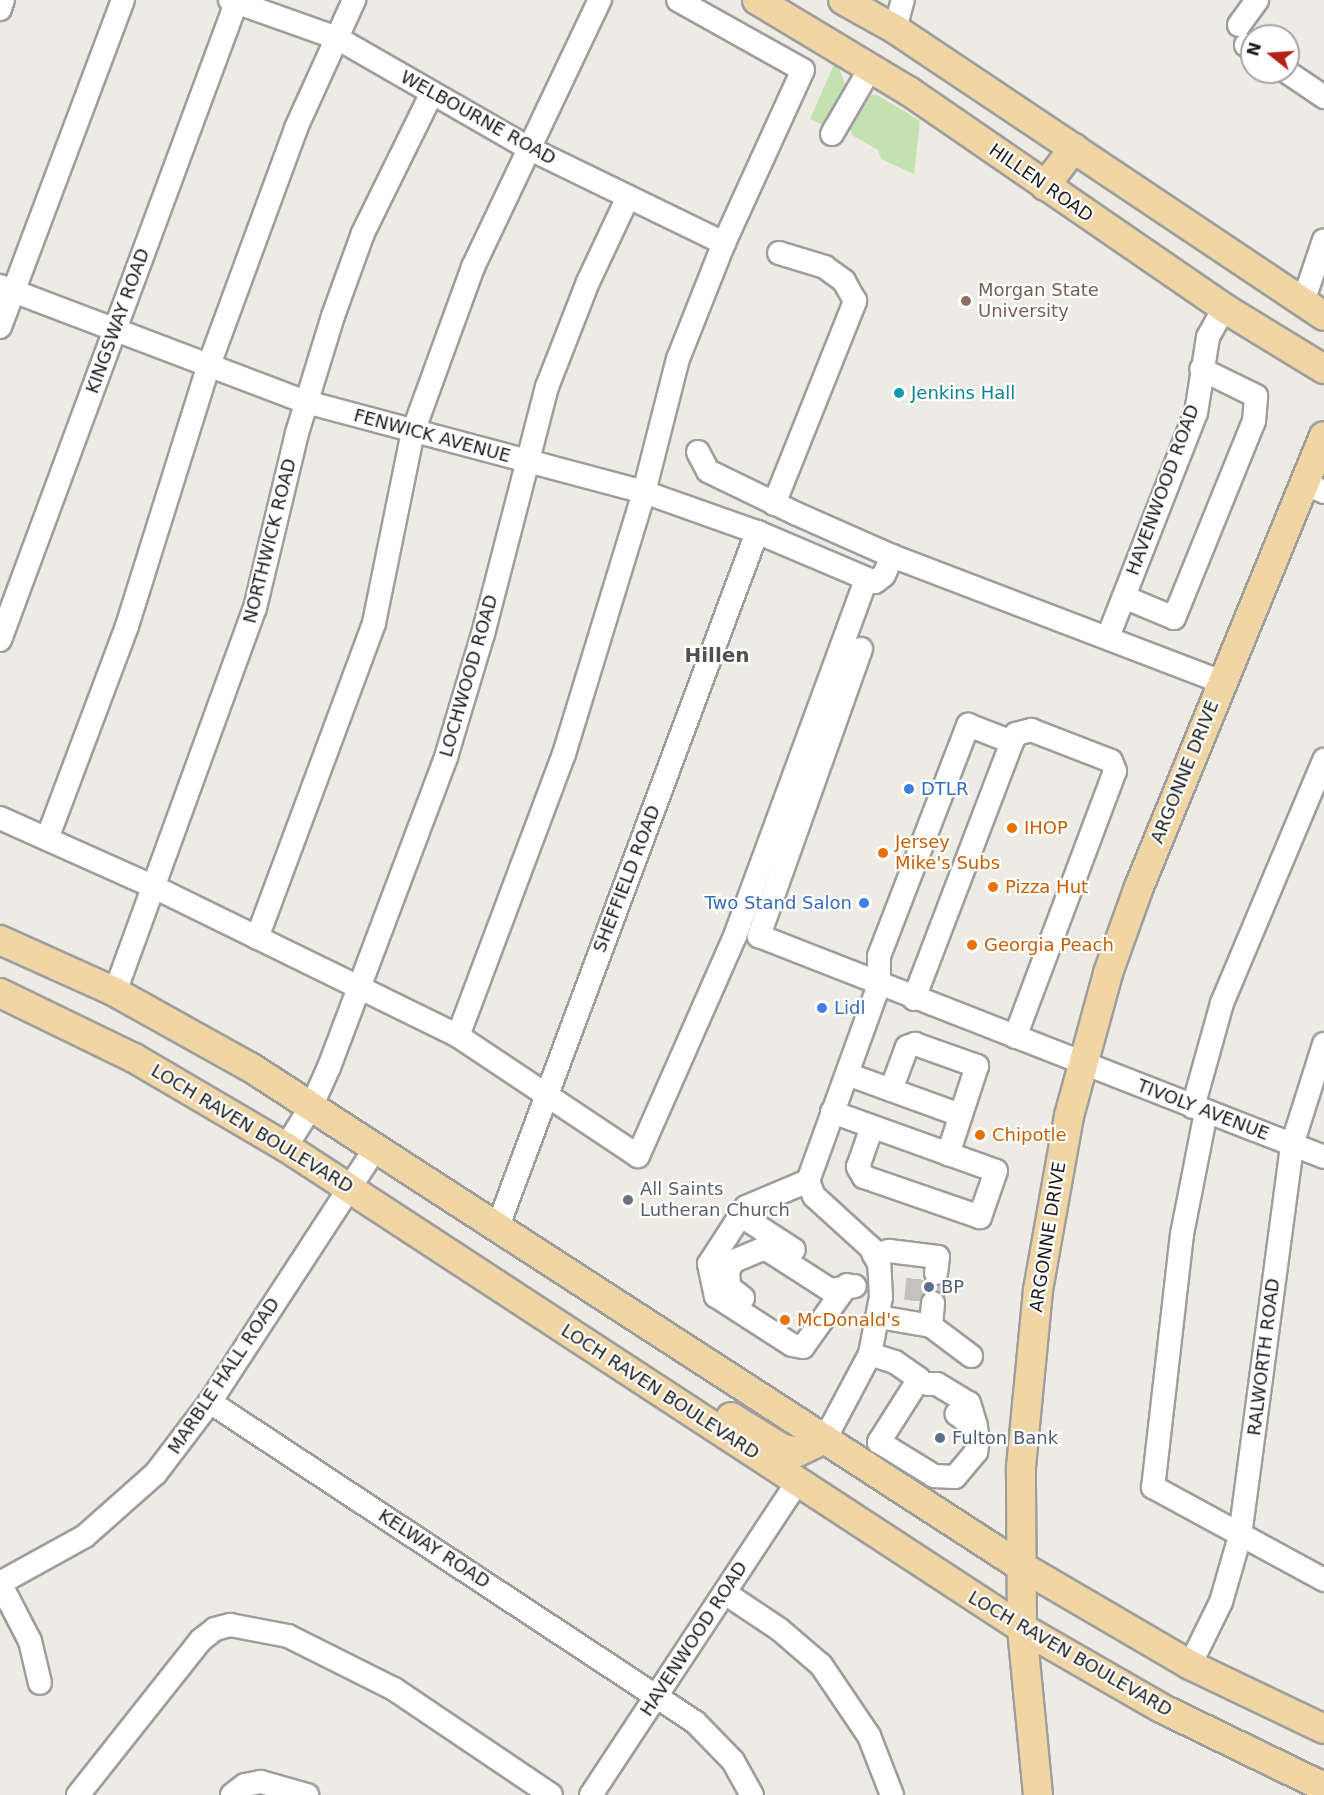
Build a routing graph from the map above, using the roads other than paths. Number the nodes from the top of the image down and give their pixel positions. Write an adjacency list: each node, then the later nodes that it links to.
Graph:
1 (3, 0): 11 (street)
2 (123, 0): 27 (street)
3 (354, 0): 14 (street)
4 (600, 0): 20 (street)
5 (678, 0): 25 (street)
6 (757, 0): 15 (main road, HILLEN ROAD)
7 (903, 0): 13 (street)
8 (1257, 0): 12 (street)
9 (233, 1): 14 (street, WELBOURNE ROAD); 31 (street, KINGSWAY ROAD)
10 (852, 2): 13 (main road)
11 (0, 9)
12 (1250, 24)
13 (896, 30): 15 (main road); 21 (main road)
14 (337, 39): 17 (street, WELBOURNE ROAD); 32 (street)
15 (871, 67): 19 (street); 22 (main road, HILLEN ROAD)
16 (1300, 81): 18 (street)
17 (432, 93): 20 (street, WELBOURNE ROAD); 35 (street, NORTHWICK ROAD)
18 (1324, 97)
19 (832, 134)
20 (528, 148): 23 (street, WELBOURNE ROAD); 36 (street)
21 (1074, 148): 22 (main road); 29 (main road)
22 (1046, 186): 28 (main road, HILLEN ROAD)
23 (628, 197): 25 (street, WELBOURNE ROAD); 39 (street, LOCHWOOD ROAD)
24 (1324, 240): 29 (street)
25 (724, 243): 41 (street)
26 (779, 253): 42 (street)
27 (7, 289): 30 (street); 31 (street, FENWICK AVENUE)
28 (1224, 308): 33 (street, HAVENWOOD ROAD); 34 (main road, HILLEN ROAD)
29 (1313, 309)
30 (0, 327)
31 (116, 328): 32 (street, FENWICK AVENUE); 48 (street, KINGSWAY ROAD)
32 (209, 365): 35 (street, FENWICK AVENUE); 54 (street)
33 (1201, 369): 46 (street, HAVENWOOD ROAD); 46 (street)
34 (1324, 369)
35 (306, 402): 36 (street, FENWICK AVENUE); 55 (street, NORTHWICK ROAD)
36 (413, 432): 39 (street, FENWICK AVENUE); 56 (street)
37 (1324, 437): 40 (main road, ARGONNE DRIVE)
38 (698, 452): 42 (street)
39 (525, 460): 41 (street, FENWICK AVENUE); 59 (street, LOCHWOOD ROAD)
40 (1314, 487): 50 (main road, ARGONNE DRIVE)
41 (644, 492): 43 (street, FENWICK AVENUE); 63 (street)
42 (774, 504): 44 (street)
43 (757, 532): 45 (street, FENWICK AVENUE); 69 (street, SHEFFIELD ROAD)
44 (892, 556): 45 (street); 47 (street)
45 (867, 579): 69 (street)
46 (1124, 597): 47 (street, HAVENWOOD ROAD)
47 (1108, 637): 50 (street)
48 (0, 640)
49 (861, 649): 58 (street, TIVOLY AVENUE)
50 (1222, 682): 66 (main road, ARGONNE DRIVE)
51 (1012, 742): 58 (street); 62 (street); 64 (street)
52 (1324, 760): 71 (street)
53 (0, 818): 54 (street)
54 (47, 840): 55 (street)
55 (154, 888): 56 (street); 60 (street, NORTHWICK ROAD)
56 (257, 938): 59 (street)
57 (0, 940): 60 (main road)
58 (879, 986): 62 (street, TIVOLY AVENUE); 67 (street)
59 (360, 989): 63 (street); 70 (street, LOCHWOOD ROAD)
60 (115, 992): 70 (main road)
61 (0, 993): 76 (main road, LOCH RAVEN BOULEVARD)
62 (914, 999): 64 (street, TIVOLY AVENUE)
63 (458, 1036): 69 (street)
64 (1015, 1037): 66 (street, TIVOLY AVENUE)
65 (1324, 1044): 75 (street, RALWORTH ROAD)
66 (1081, 1063): 71 (street, TIVOLY AVENUE); 99 (main road, ARGONNE DRIVE)
67 (847, 1074): 68 (street); 72 (street)
68 (891, 1090): 73 (street); 73 (street)
69 (546, 1097): 83 (street, SHEFFIELD ROAD)
70 (312, 1106): 76 (street, LOCHWOOD ROAD); 77 (main road)
71 (1199, 1110): 75 (street, TIVOLY AVENUE); 98 (street)
72 (832, 1112): 74 (street); 80 (street)
73 (960, 1115): 78 (street)
74 (872, 1127): 78 (street); 78 (street)
75 (1292, 1145): 79 (street, TIVOLY AVENUE); 98 (street, RALWORTH ROAD)
76 (286, 1147): 81 (main road, LOCH RAVEN BOULEVARD)
77 (376, 1147): 81 (street, MARBLE HALL ROAD); 83 (main road)
78 (948, 1154)
79 (1324, 1157)
80 (808, 1181): 82 (street); 84 (street)
81 (348, 1187): 93 (main road, LOCH RAVEN BOULEVARD); 94 (street, MARBLE HALL ROAD)
82 (740, 1215): 86 (street); 89 (street)
83 (498, 1226): 96 (main road)
84 (874, 1254): 85 (street); 87 (street)
85 (924, 1266)
86 (848, 1285): 87 (street); 89 (street); 89 (street)
87 (881, 1288): 88 (street)
88 (879, 1317): 90 (street); 91 (street)
89 (810, 1341)
90 (870, 1353): 92 (street); 96 (street)
91 (971, 1356)
92 (923, 1381): 95 (street); 95 (street); 95 (street)
93 (656, 1389): 96 (main road); 97 (main road, LOCH RAVEN BOULEVARD)
94 (210, 1402): 101 (street, MARBLE HALL ROAD); 106 (street, KELWAY ROAD)
95 (976, 1428)
96 (825, 1439): 97 (main road); 99 (main road)
97 (797, 1483): 102 (street, HAVENWOOD ROAD); 103 (main road, LOCH RAVEN BOULEVARD)
98 (1240, 1536): 100 (street); 104 (street, RALWORTH ROAD)
99 (1019, 1565): 103 (main road, ARGONNE DRIVE); 104 (main road)
100 (1324, 1579)
101 (0, 1583): 105 (street)
102 (725, 1593): 106 (street, HAVENWOOD ROAD); 116 (street)
103 (1022, 1628): 108 (main road, LOCH RAVEN BOULEVARD); 109 (main road, ARGONNE DRIVE)
104 (1190, 1665): 107 (main road)
105 (40, 1683)
106 (657, 1696): 114 (street, HAVENWOOD ROAD); 115 (street, KELWAY ROAD)
107 (1324, 1729)
108 (1324, 1787)
109 (1039, 1794)
110 (78, 1795): 113 (street)
111 (232, 1795): 112 (street)
112 (307, 1795)
113 (551, 1795)
114 (591, 1795)
115 (752, 1795)
116 (892, 1795)

